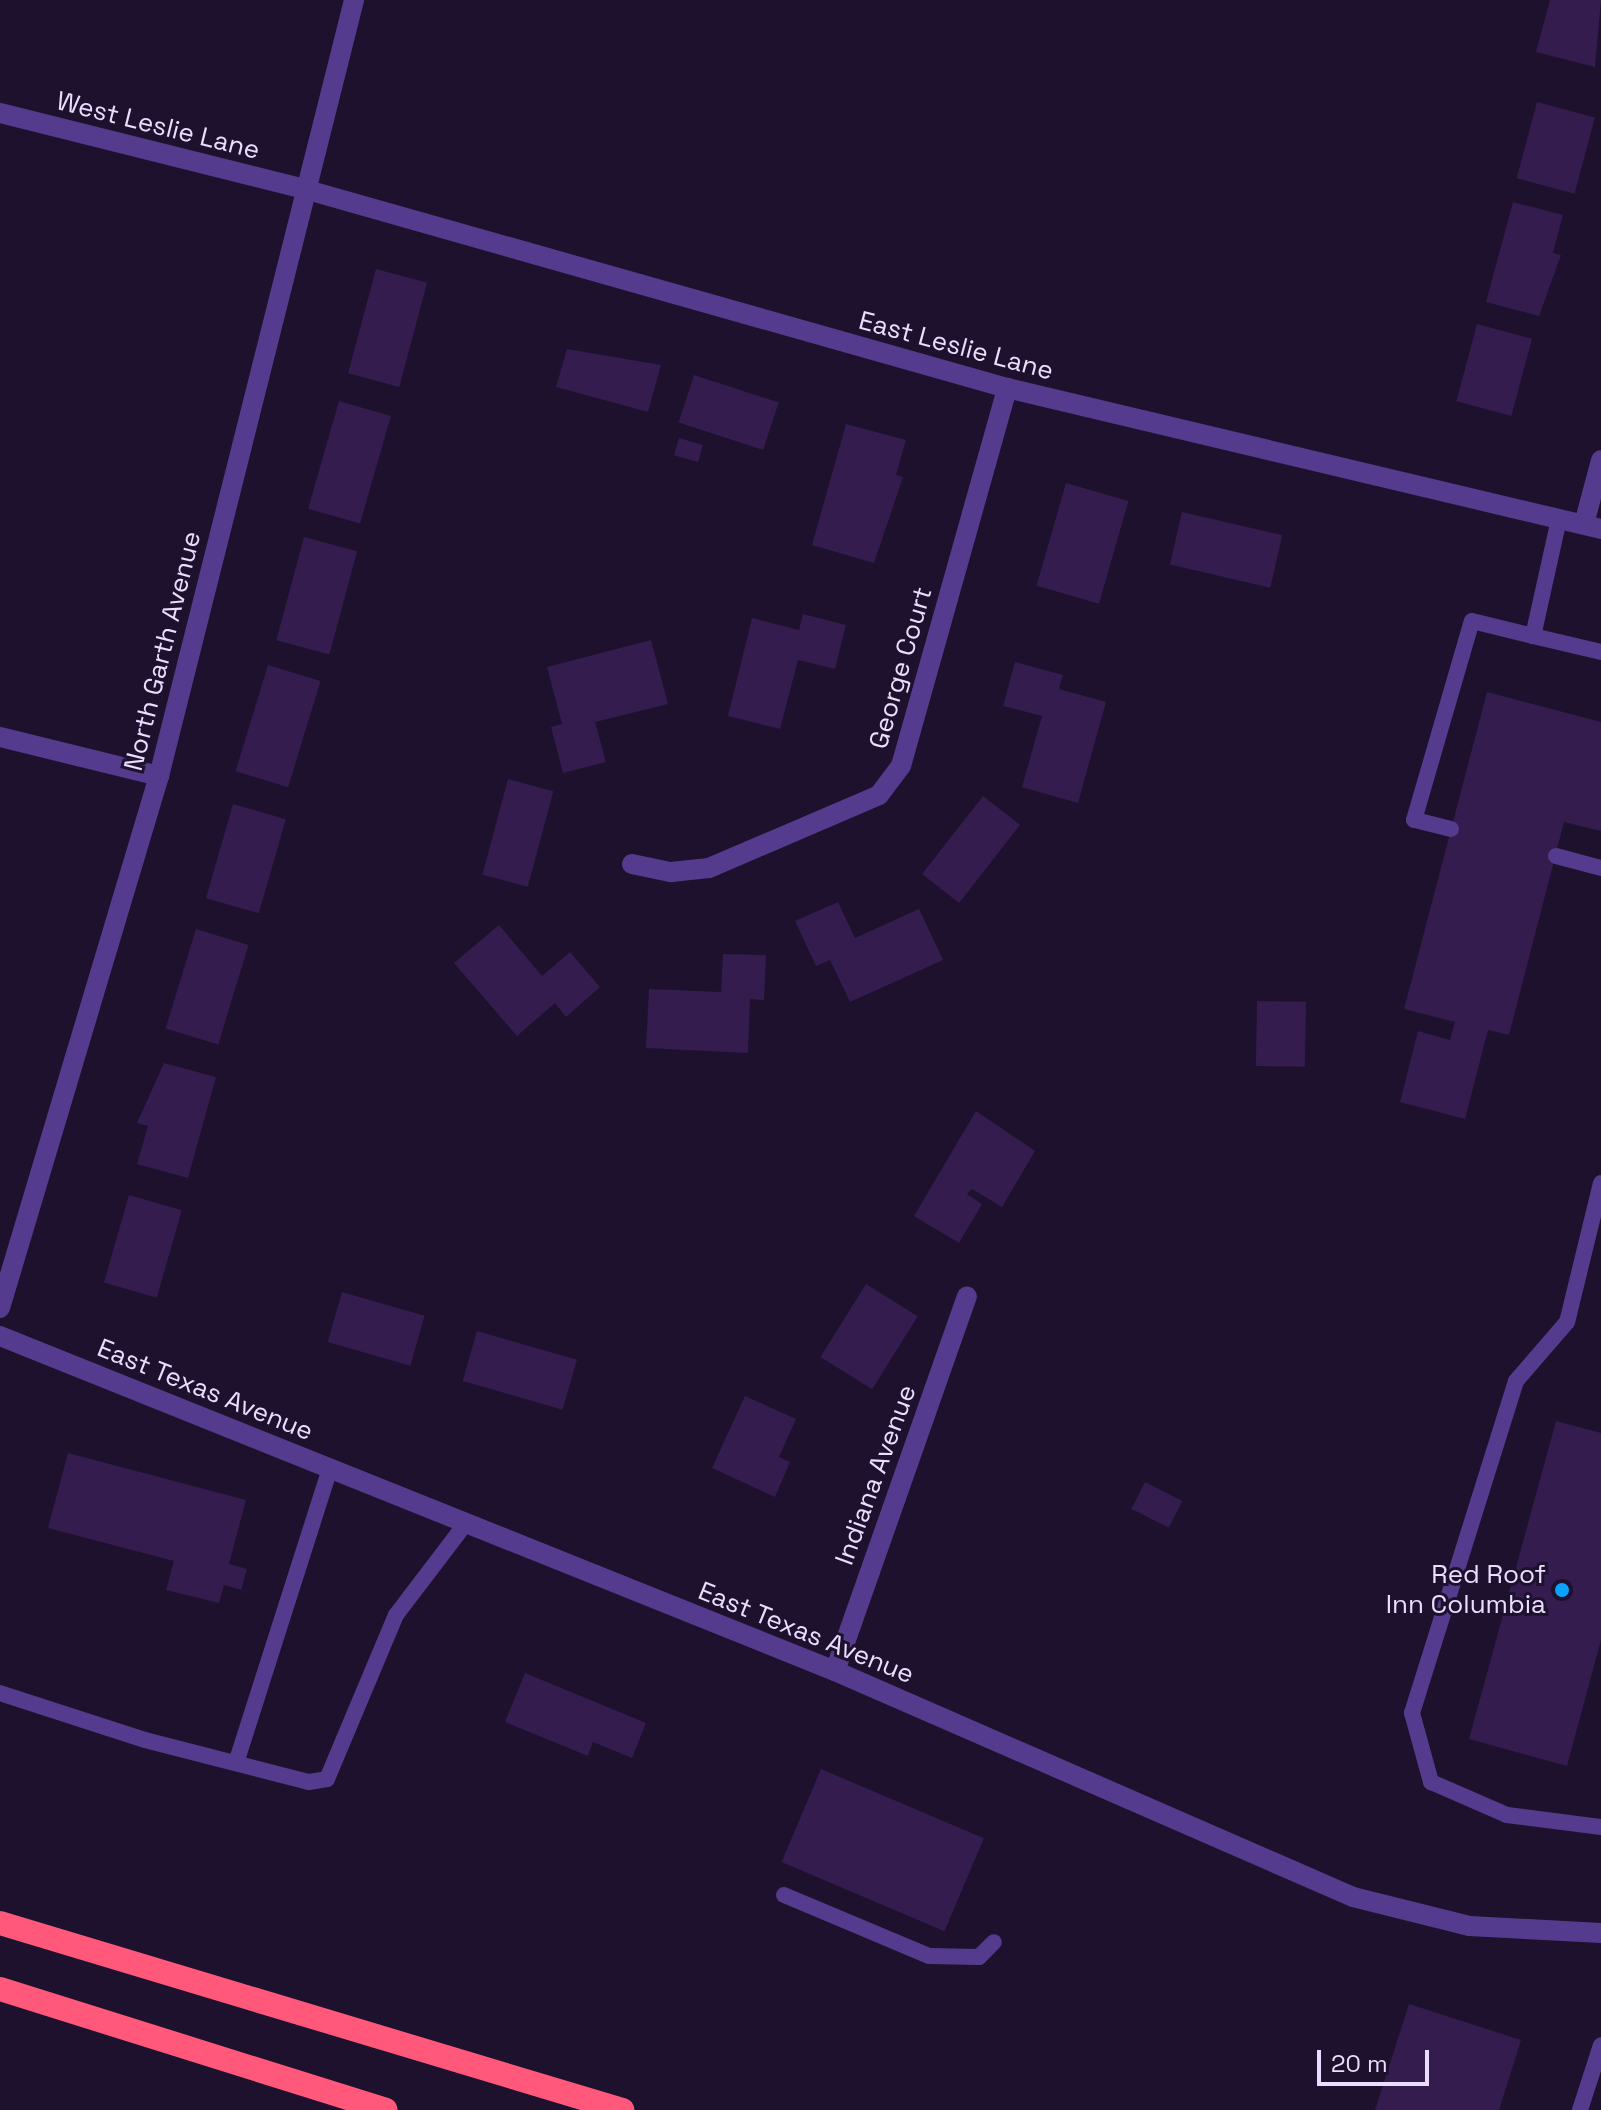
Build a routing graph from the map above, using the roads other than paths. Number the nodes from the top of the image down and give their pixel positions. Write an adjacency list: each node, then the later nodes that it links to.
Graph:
1 (354, 0): 3 (street, North Garth Avenue)
2 (0, 113): 3 (street, West Leslie Lane)
3 (304, 189): 4 (street, East Leslie Lane); 11 (street, North Garth Avenue)
4 (1007, 388): 6 (street, East Leslie Lane); 14 (street, George Court)
5 (1601, 460): 7 (street)
6 (1559, 519): 7 (street, East Leslie Lane); 8 (lane)
7 (1593, 527)
8 (1533, 636): 9 (lane); 12 (lane)
9 (1601, 652)
10 (0, 737): 11 (street)
11 (159, 776): 18 (street, North Garth Avenue)
12 (1451, 829)
13 (1556, 856): 15 (lane)
14 (632, 864)
15 (1601, 868)
16 (1601, 1183): 25 (lane)
17 (967, 1297): 22 (street, Indiana Avenue)
18 (0, 1308)
19 (0, 1336): 20 (street, East Texas Avenue)
20 (330, 1468): 21 (street, East Texas Avenue); 24 (lane)
21 (466, 1523): 22 (street, East Texas Avenue); 24 (lane)
22 (835, 1671): 29 (street, East Texas Avenue)
23 (0, 1693): 24 (lane)
24 (236, 1763)
25 (1601, 1827)
26 (784, 1895): 30 (lane)
27 (1601, 1916): 29 (lane)
28 (0, 1923): 34 (highway)
29 (1601, 1933)
30 (994, 1942)
31 (0, 1989): 33 (highway)
32 (1601, 2045): 35 (lane)
33 (385, 2110)
34 (622, 2110)
35 (1580, 2110)

